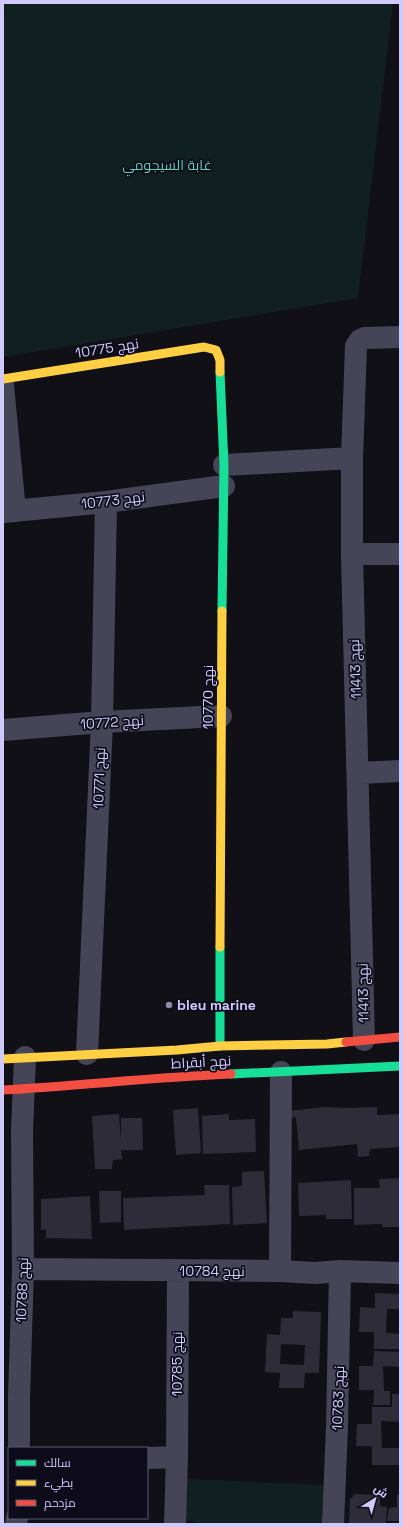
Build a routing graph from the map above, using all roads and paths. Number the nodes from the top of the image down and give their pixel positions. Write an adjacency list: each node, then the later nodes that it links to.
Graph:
1 (400, 337): 5 (street, نهج 11413)
2 (216, 350): 3 (street, نهج 10775); 6 (street, نهج 10770)
3 (3, 380)
4 (3, 385): 8 (street)
5 (352, 458): 6 (street, نهج 10773); 9 (street, نهج 11413)
6 (224, 476): 7 (street, نهج 10773); 11 (street, نهج 10770)
7 (106, 502): 8 (street, نهج 10773); 12 (street, نهج 10771)
8 (9, 512)
9 (352, 554): 10 (street); 15 (street, نهج 11413)
10 (400, 554)
11 (221, 716): 12 (street, نهج 10772); 18 (street, نهج 10770)
12 (102, 722): 13 (street, نهج 10772); 20 (street, نهج 10771)
13 (3, 730)
14 (400, 771): 15 (street)
15 (358, 773): 17 (street, نهج 11413)
16 (400, 1037): 17 (street, نهج أبقراط)
17 (364, 1040): 18 (street, نهج أبقراط)
18 (220, 1046): 19 (street, نهج أبقراط)
19 (184, 1049): 20 (street, نهج أبقراط); 25 (street)
20 (87, 1054): 21 (street, نهج أبقراط)
21 (25, 1057): 22 (street, نهج أبقراط); 26 (street, نهج 10788)
22 (3, 1059)
23 (400, 1066): 24 (street, نهج أبقراط)
24 (281, 1072): 25 (street, نهج أبقراط); 29 (street)
25 (186, 1076): 26 (street, نهج أبقراط)
26 (13, 1090): 27 (street, نهج 10788)
27 (23, 1269): 28 (street, نهج 10784); 32 (street, نهج 10788)
28 (178, 1270): 29 (street, نهج 10784); 34 (street, نهج 10785)
29 (280, 1271): 30 (street, نهج 10784)
30 (340, 1271): 31 (street, نهج 10784); 37 (street, نهج 10783)
31 (400, 1273)
32 (12, 1327): 33 (street, نهج 10788)
33 (19, 1447)
34 (176, 1457): 35 (street); 36 (street, نهج 10785)
35 (148, 1458)
36 (174, 1524)
37 (333, 1524)

